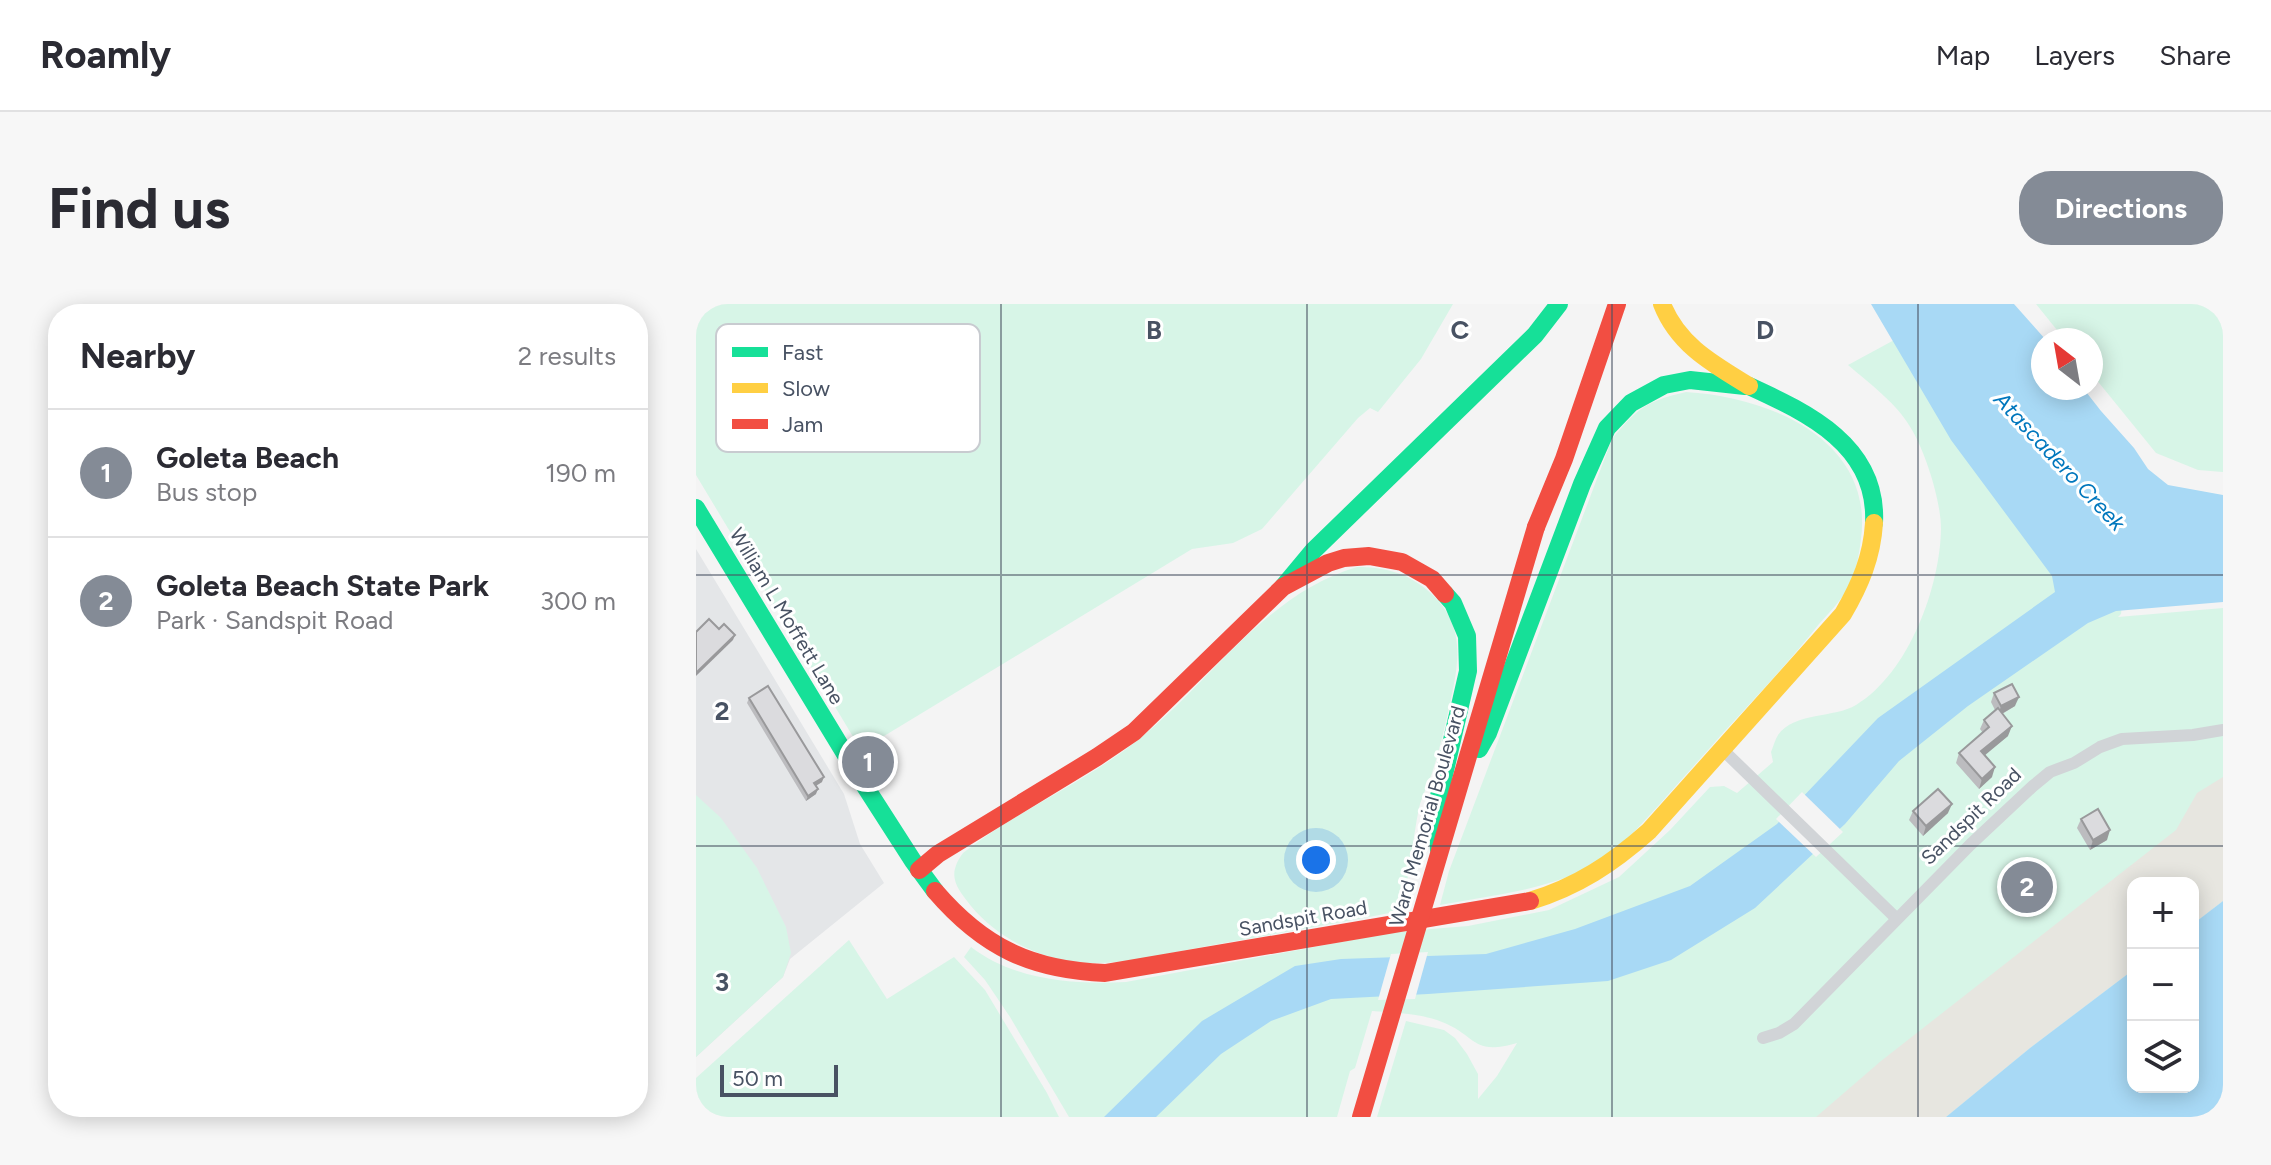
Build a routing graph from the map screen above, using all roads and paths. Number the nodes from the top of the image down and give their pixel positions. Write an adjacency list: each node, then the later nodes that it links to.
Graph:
1 (1559, 304): 8 (main road)
2 (1600, 304): 7 (main road, Ward Memorial Boulevard)
3 (1617, 304): 7 (main road, Ward Memorial Boulevard)
4 (1662, 304): 5 (main road)
5 (1749, 386): 10 (main road, Sandspit Road); 11 (main road)
6 (696, 508): 13 (main road, William L Moffett Lane)
7 (1536, 527): 11 (main road, Ward Memorial Boulevard)
8 (1283, 587): 12 (main road); 13 (main road)
9 (2223, 730): 14 (street, Sandspit Road)
10 (1723, 750): 13 (main road, Sandspit Road); 14 (street)
11 (1462, 776): 12 (main road, Ward Memorial Boulevard)
12 (1439, 850): 16 (main road, Ward Memorial Boulevard)
13 (919, 870)
14 (1896, 918): 15 (street, Sandspit Road)
15 (1763, 1038)
16 (1361, 1117)

